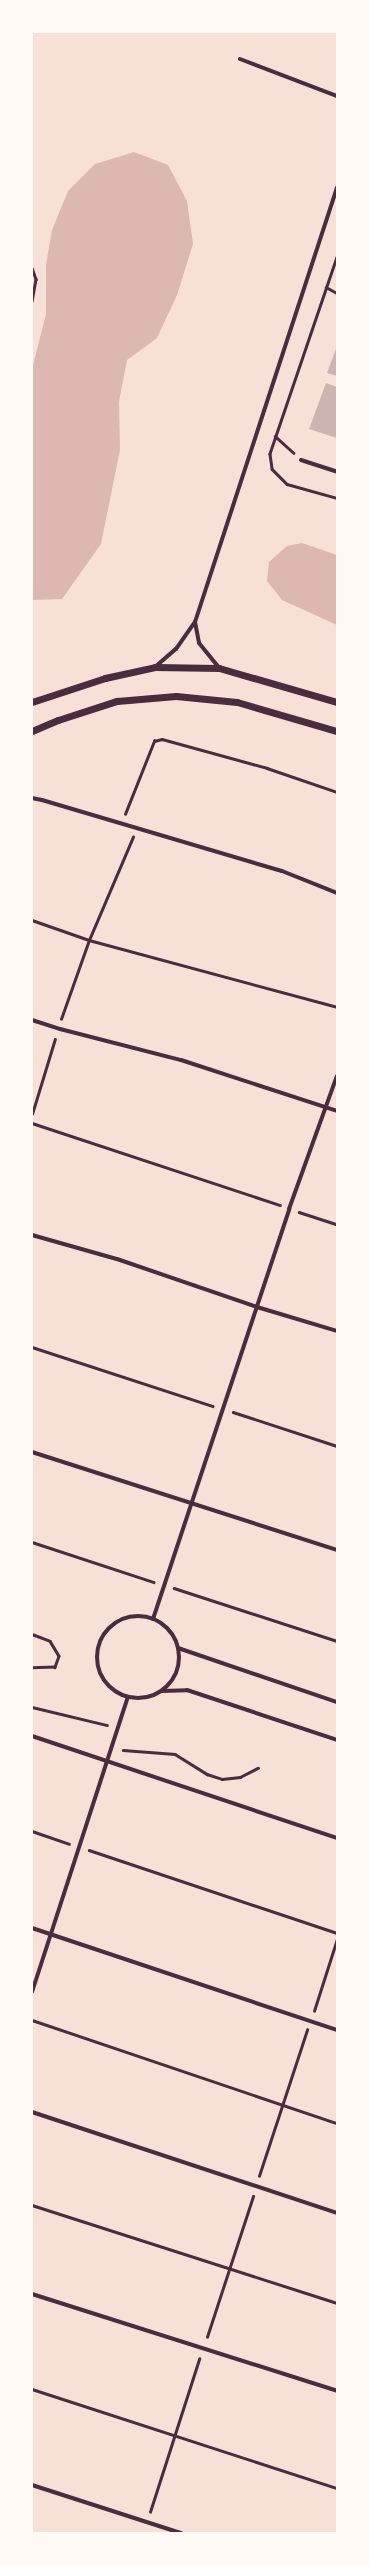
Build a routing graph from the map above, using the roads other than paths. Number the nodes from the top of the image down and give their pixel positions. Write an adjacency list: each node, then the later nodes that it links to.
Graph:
1 (240, 59): 2 (street)
2 (337, 96)
3 (337, 188): 6 (street)
4 (302, 460): 5 (street)
5 (337, 472)
6 (195, 622): 7 (street); 8 (street)
7 (155, 667): 8 (street); 9 (street)
8 (219, 668): 10 (street)
9 (32, 702)
10 (337, 702)
11 (32, 731): 12 (street)
12 (337, 731)
13 (32, 798): 14 (street)
14 (42, 800): 15 (street)
15 (337, 893)
16 (32, 1020): 18 (street)
17 (337, 1076): 18 (street)
18 (326, 1108): 19 (street); 21 (street)
19 (337, 1111)
20 (32, 1235): 21 (street)
21 (257, 1307): 22 (street); 24 (street)
22 (337, 1331)
23 (32, 1452): 24 (street)
24 (193, 1502): 25 (street); 26 (street)
25 (337, 1550)
26 (153, 1619): 27 (street); 29 (street)
27 (178, 1648): 28 (street); 30 (street)
28 (162, 1691): 29 (street); 32 (street)
29 (128, 1698): 33 (street)
30 (337, 1702)
31 (32, 1736): 33 (street)
32 (337, 1740)
33 (107, 1761): 34 (street); 36 (street)
34 (337, 1838)
35 (32, 1928): 36 (street)
36 (51, 1935): 37 (street); 38 (street)
37 (32, 1992)
38 (337, 2030)
39 (32, 2112): 40 (street)
40 (337, 2212)
41 (32, 2294): 42 (street)
42 (337, 2391)
43 (32, 2485): 44 (street)
44 (182, 2533)

